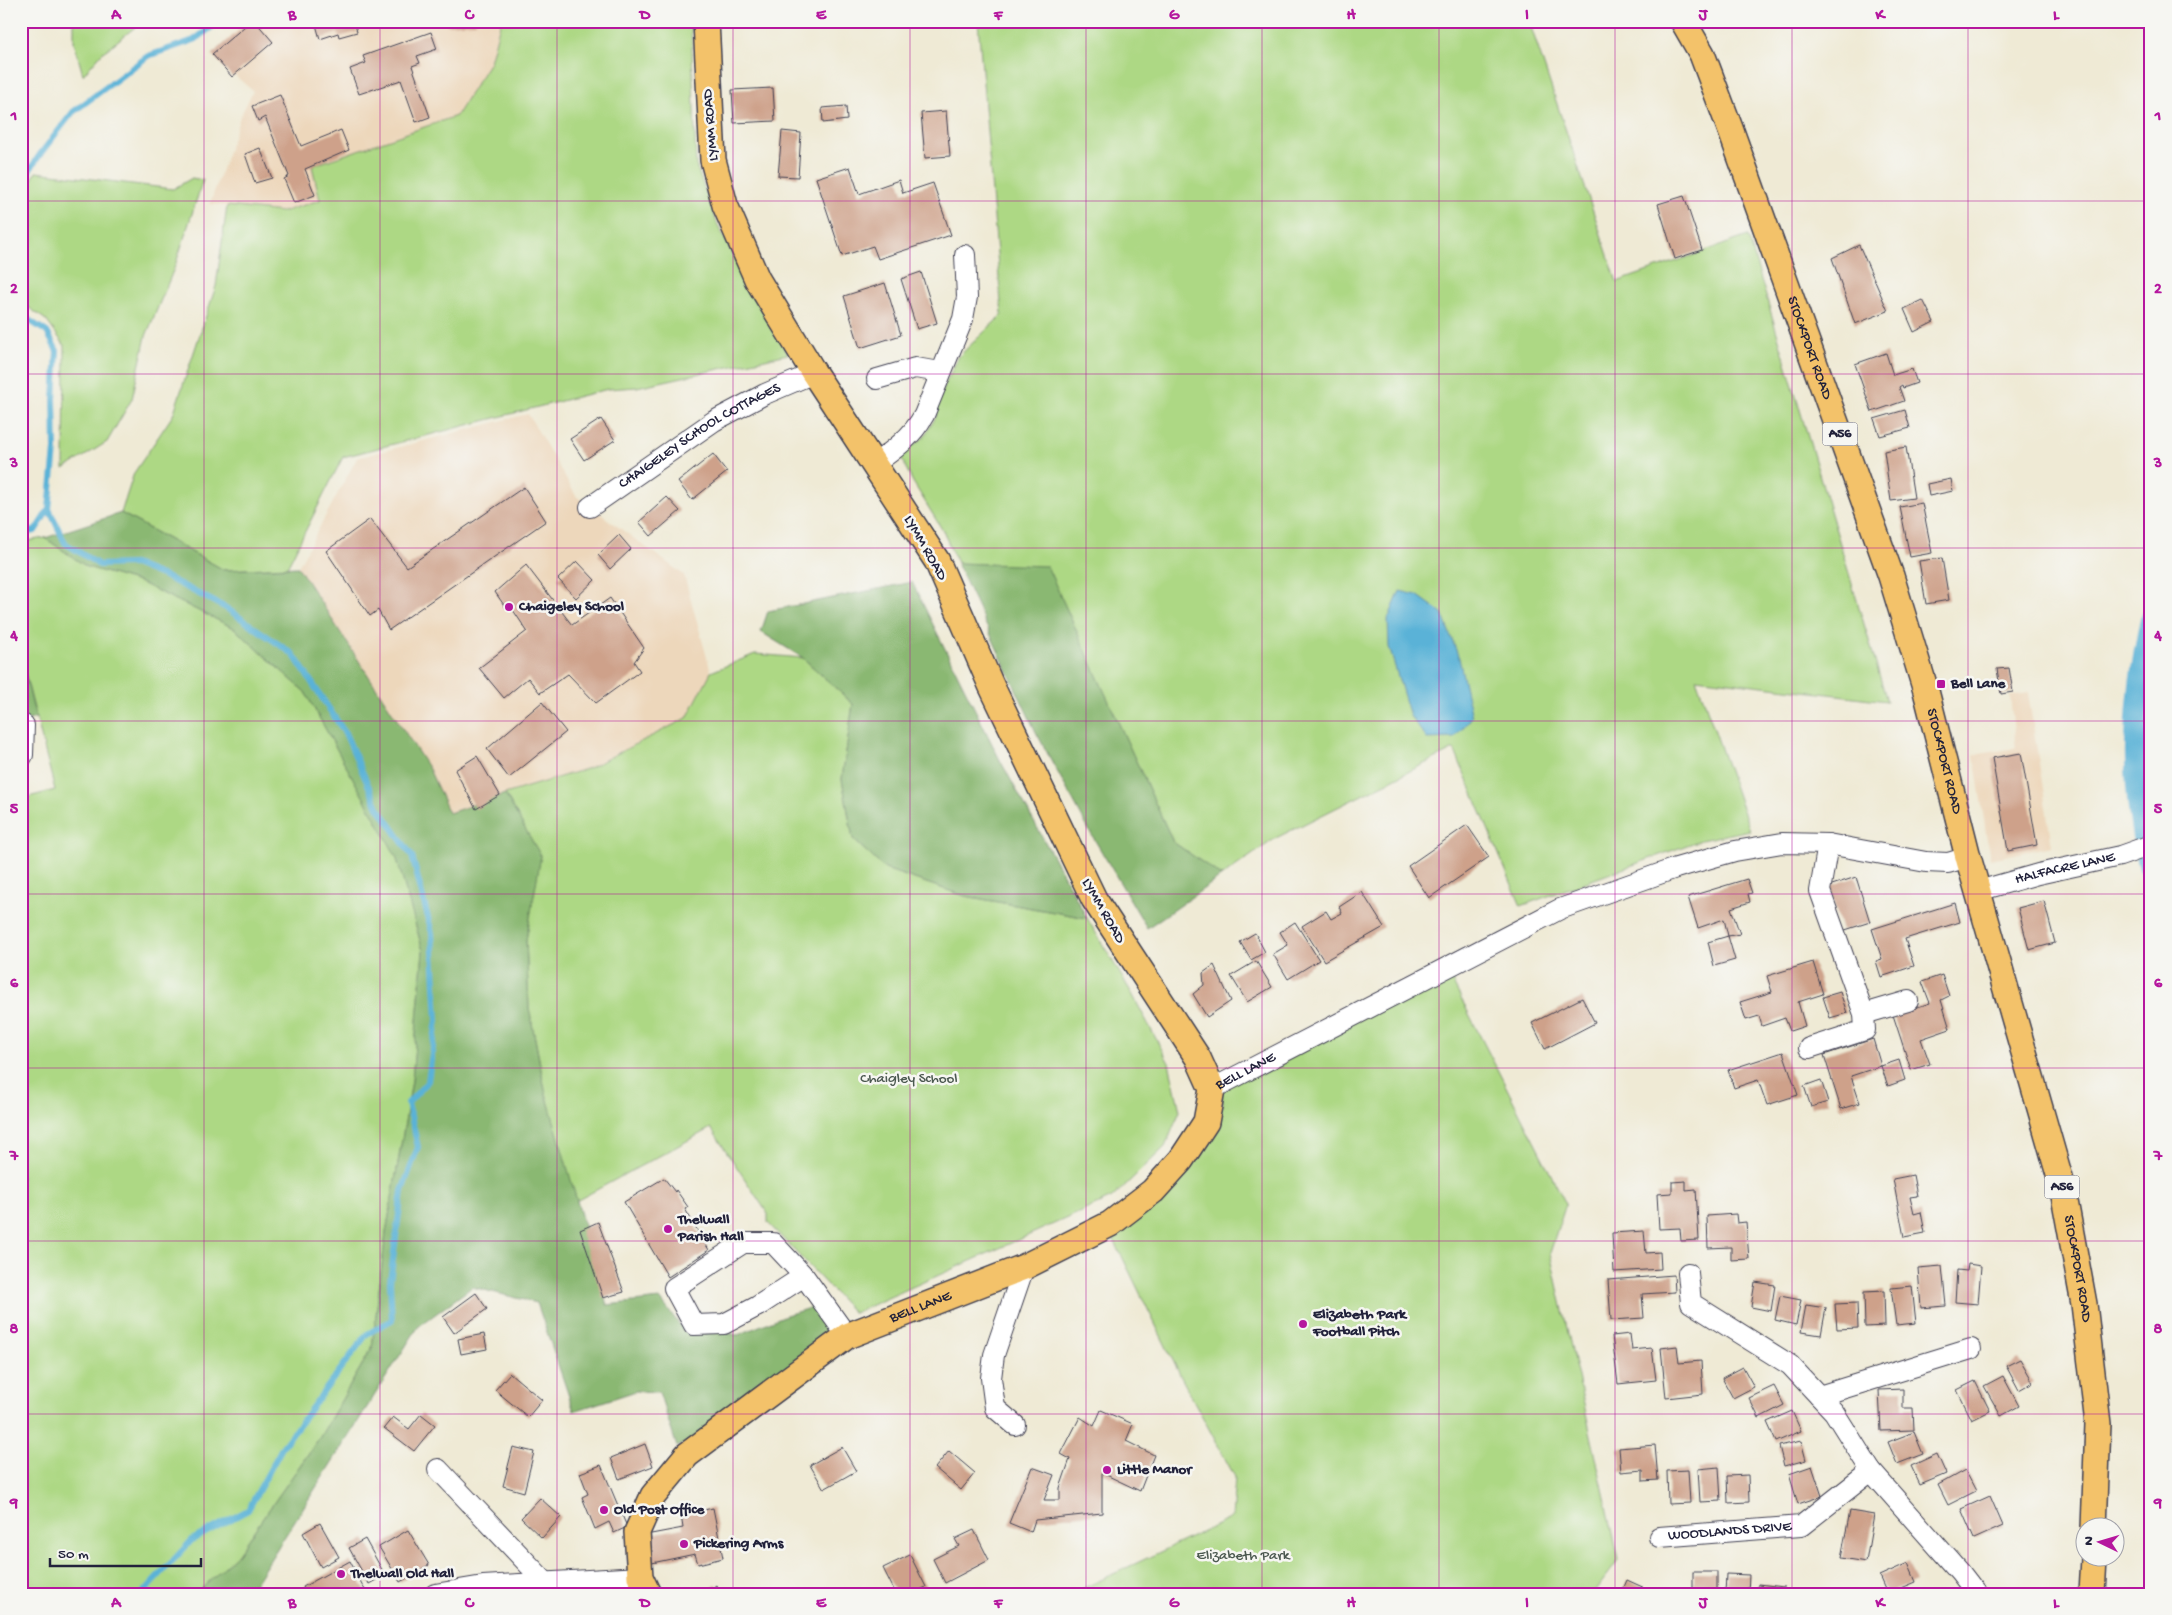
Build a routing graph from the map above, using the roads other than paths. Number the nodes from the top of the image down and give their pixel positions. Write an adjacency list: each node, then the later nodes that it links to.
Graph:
1 (706, 21): 5 (main road, LYMM ROAD)
2 (1683, 21): 13 (main road, STOCKPORT ROAD / A56)
3 (965, 255): 4 (street)
4 (941, 372): 6 (street); 7 (street)
5 (814, 373): 7 (main road, LYMM ROAD); 8 (street, CHAIGELEY SCHOOL COTTAGES)
6 (877, 379)
7 (873, 464): 18 (main road, LYMM ROAD)
8 (590, 507)
9 (24, 725): 10 (street)
10 (21, 758)
11 (1828, 844): 13 (street, BELL LANE); 16 (street); 18 (street, BELL LANE)
12 (2151, 845): 14 (street, HALFACRE LANE)
13 (1968, 857): 14 (main road, STOCKPORT ROAD / A56)
14 (1978, 892): 28 (main road, STOCKPORT ROAD / A56)
15 (1908, 1001): 16 (street)
16 (1864, 1014): 17 (street)
17 (1808, 1048)
18 (1212, 1089): 19 (main road, BELL LANE)
19 (1024, 1267): 22 (main road, BELL LANE); 25 (street)
20 (1688, 1273): 24 (street)
21 (804, 1276): 21 (street); 22 (street)
22 (847, 1336): 32 (main road, BELL LANE)
23 (1971, 1349): 24 (street)
24 (1819, 1396): 27 (street)
25 (1015, 1425)
26 (438, 1469): 31 (street)
27 (1871, 1471): 29 (street, WOODLANDS DRIVE); 34 (street)
28 (2094, 1518)
29 (1660, 1537)
30 (2093, 1568): 35 (main road)
31 (546, 1583): 32 (street); 33 (street)
32 (644, 1585)
33 (435, 1594)
34 (1977, 1594)
35 (2092, 1594)

